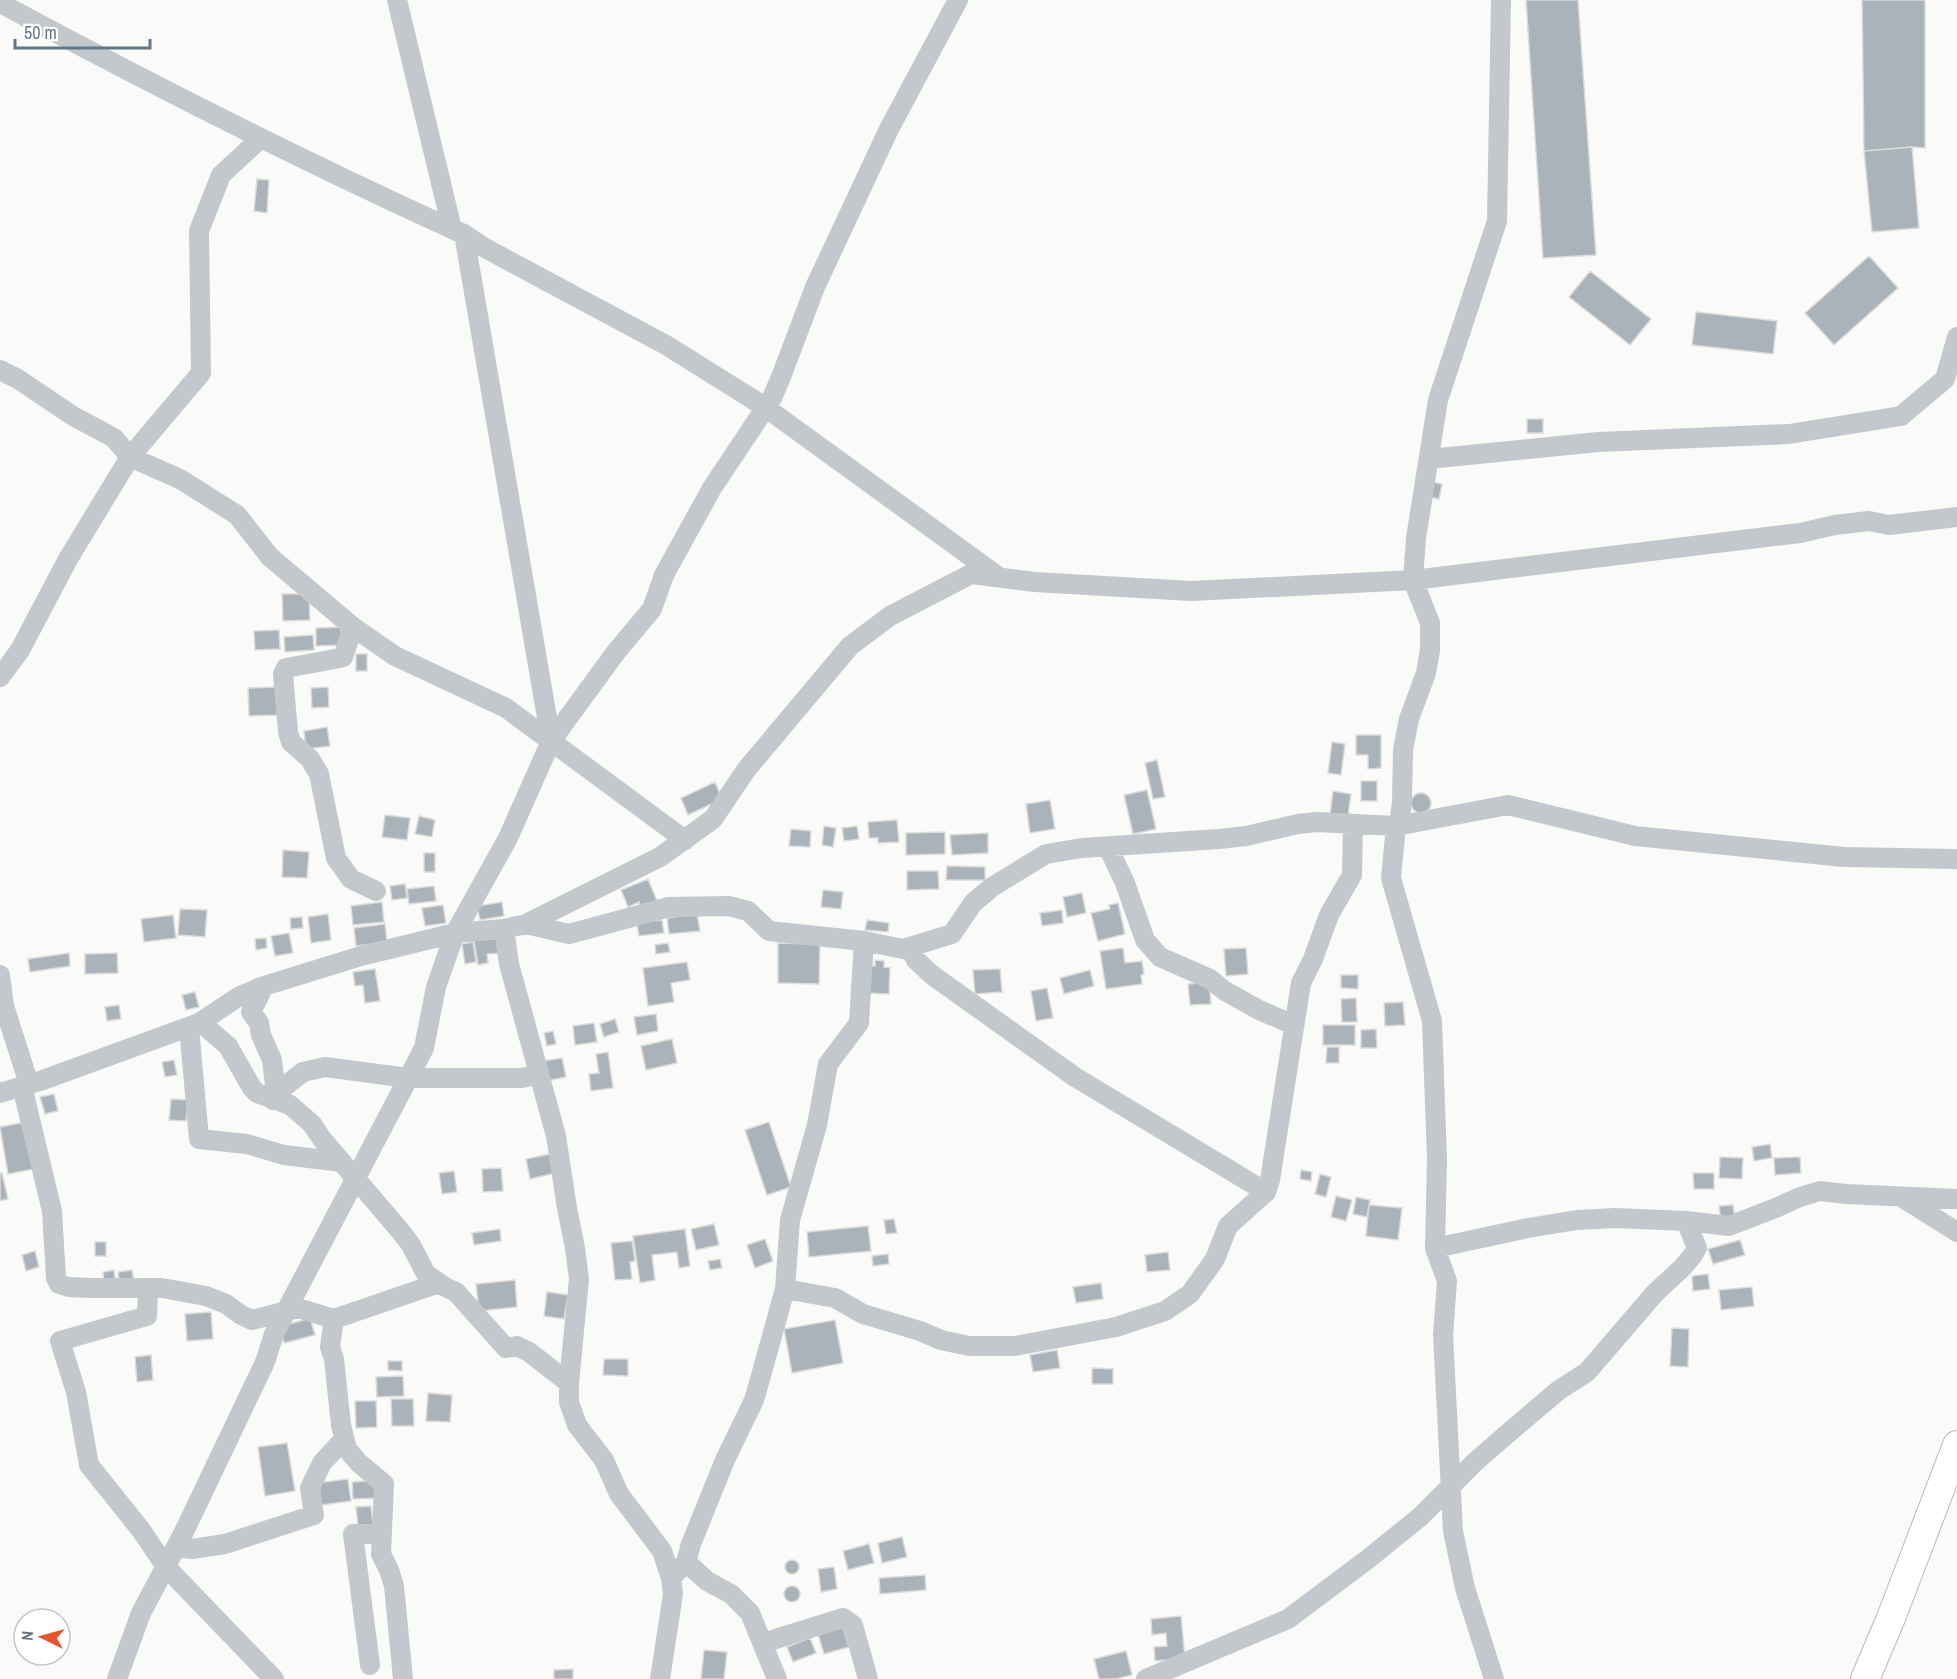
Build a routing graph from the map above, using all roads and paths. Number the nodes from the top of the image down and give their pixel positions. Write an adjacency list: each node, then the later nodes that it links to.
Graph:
1 (397, 0): 6 (street)
2 (958, 0): 9 (street)
3 (1501, 0): 11 (street)
4 (0, 3): 5 (street)
5 (261, 138): 6 (street); 10 (street)
6 (458, 231): 9 (street); 17 (street)
7 (1957, 337): 11 (street)
8 (0, 370): 10 (street)
9 (765, 408): 13 (street); 17 (street)
10 (130, 457): 15 (street); 16 (street)
11 (1429, 459): 14 (street)
12 (1957, 517): 14 (street)
13 (1000, 578): 14 (street); 20 (street)
14 (1413, 580): 19 (street)
15 (353, 627): 17 (street); 23 (street)
16 (0, 677)
17 (551, 741): 20 (street); 26 (street)
18 (1353, 824): 19 (street); 21 (street); 32 (street)
19 (1396, 826): 22 (street); 45 (street)
20 (685, 840): 24 (street)
21 (1108, 847): 28 (street); 32 (street)
22 (1957, 859)
23 (376, 891)
24 (526, 924): 25 (street); 27 (street)
25 (504, 929): 26 (street); 33 (street)
26 (455, 933): 30 (street); 34 (street)
27 (864, 941): 28 (street); 48 (street)
28 (909, 947): 40 (street)
29 (0, 975): 35 (street)
30 (264, 986): 31 (street); 37 (street)
31 (194, 1025): 35 (street); 37 (street); 38 (street)
32 (1294, 1025): 40 (street)
33 (539, 1074): 34 (street); 51 (street)
34 (408, 1078): 37 (street); 39 (street)
35 (25, 1085): 36 (street); 47 (street)
36 (0, 1093)
37 (274, 1096): 38 (street)
38 (342, 1162): 39 (street)
39 (357, 1179): 46 (street); 49 (street)
40 (1266, 1192): 48 (street)
41 (1900, 1196): 42 (street); 43 (street); 44 (street)
42 (1957, 1199)
43 (1686, 1221): 45 (street); 54 (street)
44 (1957, 1232)
45 (1436, 1248): 54 (street)
46 (439, 1283): 50 (street); 51 (street)
47 (148, 1288): 49 (street); 58 (street)
48 (785, 1289): 57 (street)
49 (288, 1309): 50 (street); 56 (street)
50 (334, 1319): 52 (street)
51 (569, 1383): 59 (street)
52 (344, 1439): 55 (street); 56 (street)
53 (1957, 1445): 70 (main road)
54 (1452, 1486): 68 (street); 69 (street)
55 (382, 1534): 61 (street); 64 (street)
56 (177, 1547): 58 (street)
57 (686, 1562): 59 (street); 60 (street)
58 (166, 1567): 62 (street); 63 (street)
59 (671, 1578): 65 (street)
60 (763, 1643): 66 (street); 67 (street)
61 (370, 1665)
62 (117, 1679)
63 (274, 1679)
64 (403, 1679)
65 (660, 1679)
66 (777, 1679)
67 (868, 1679)
68 (1146, 1679)
69 (1494, 1679)
70 (1865, 1679)

